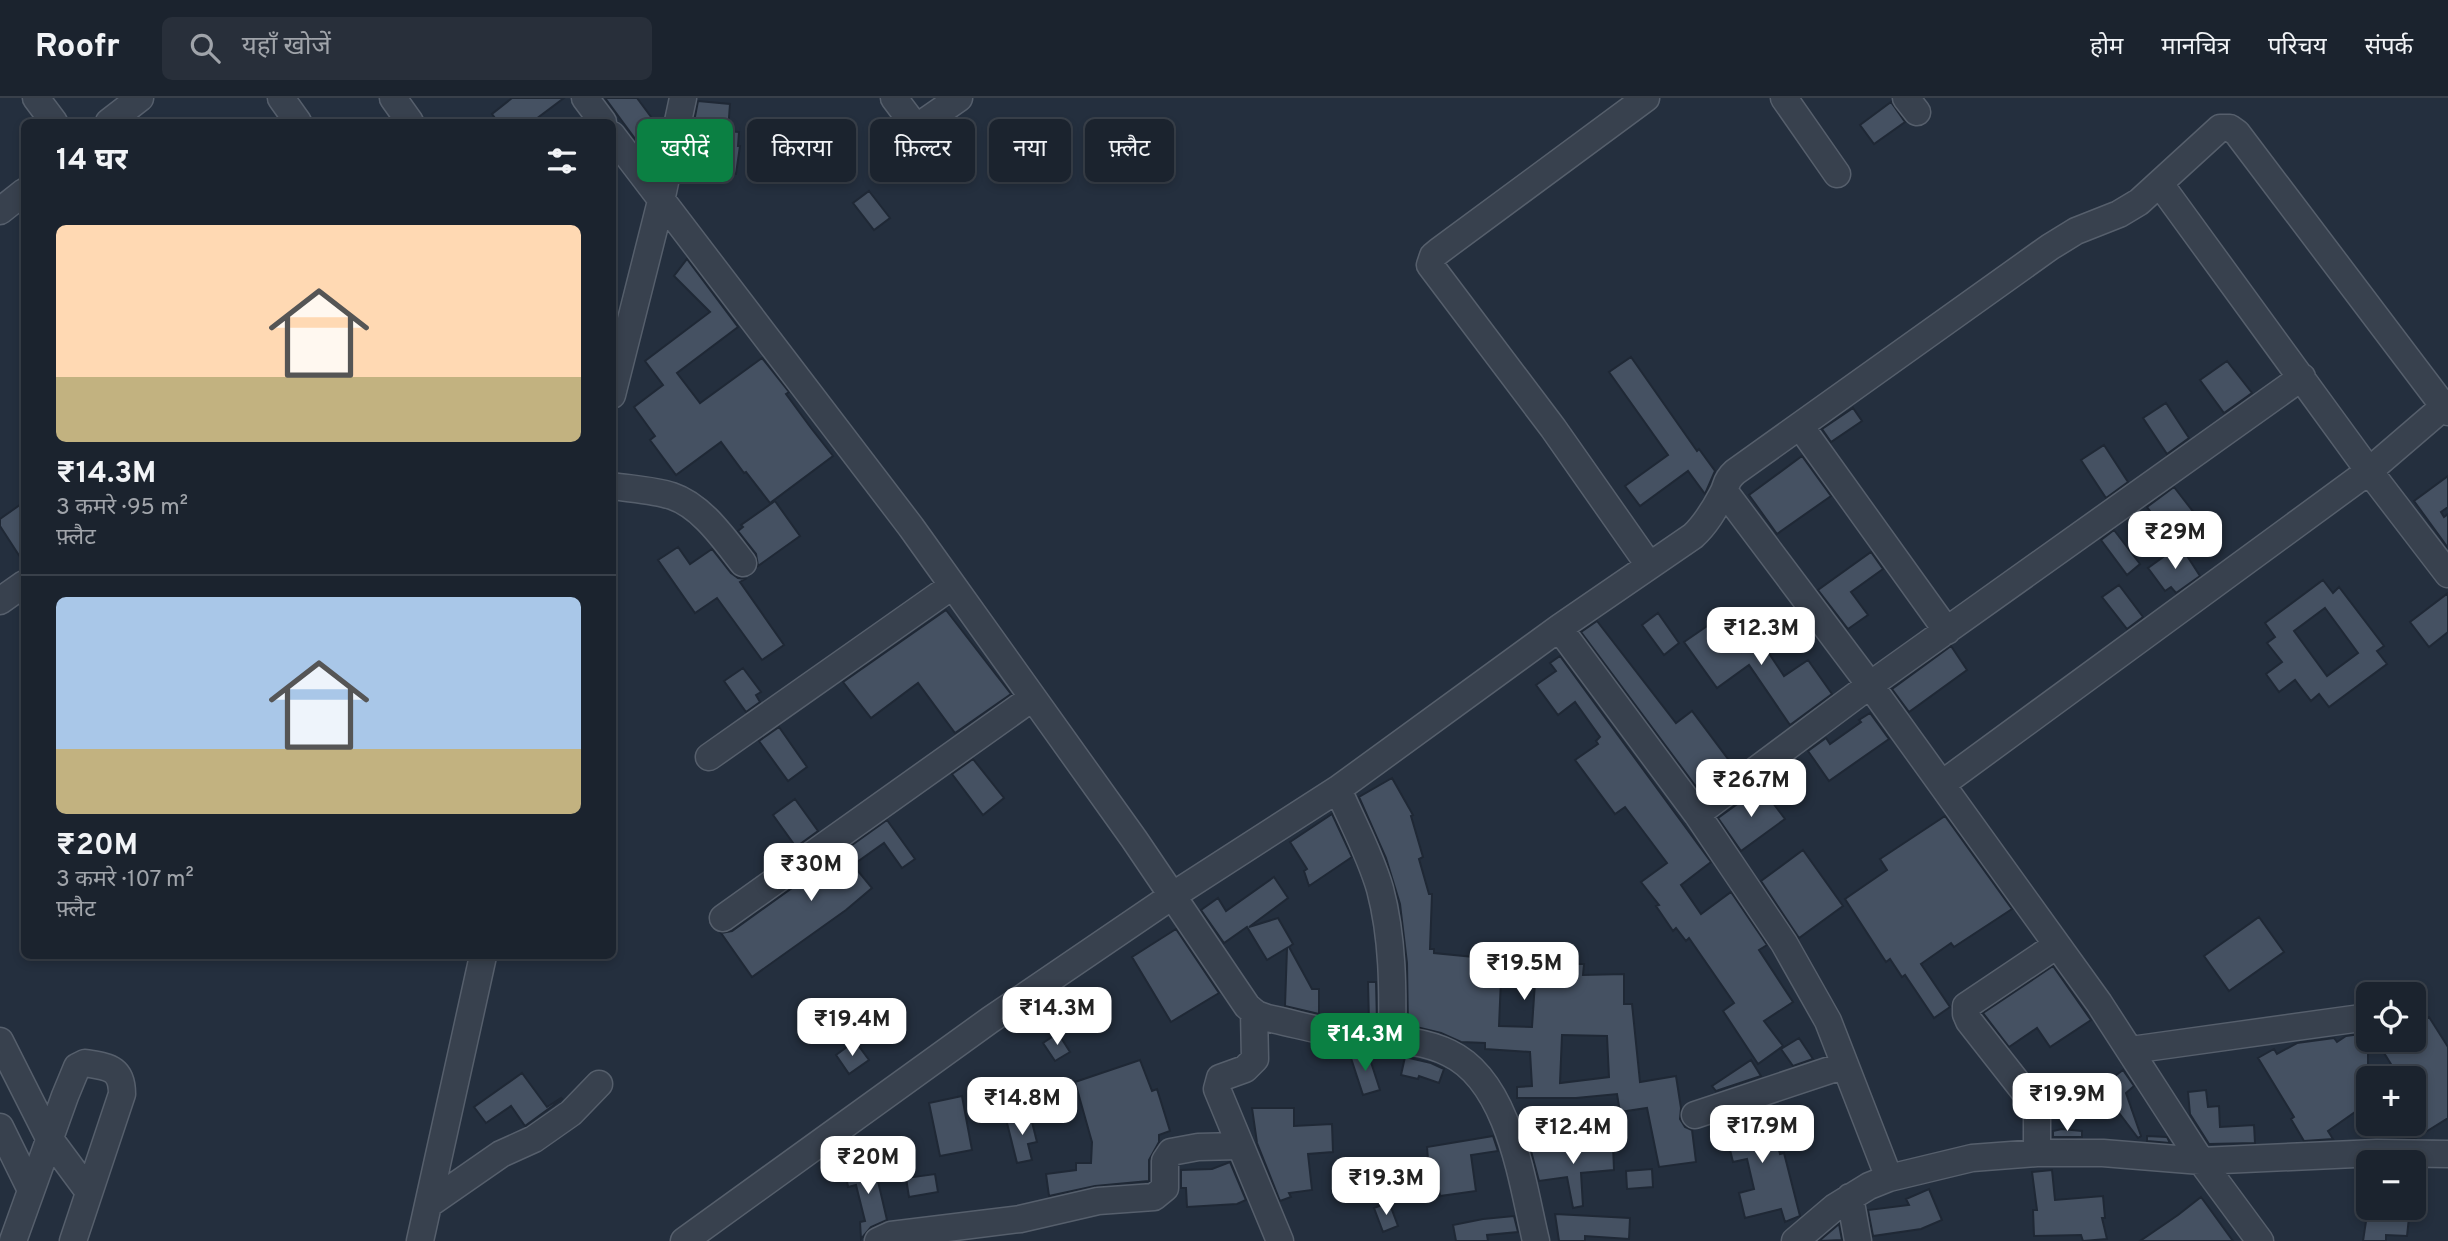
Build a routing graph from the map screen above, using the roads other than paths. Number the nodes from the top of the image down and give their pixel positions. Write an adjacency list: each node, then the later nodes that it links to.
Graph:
1 (36, 98): 11 (street)
2 (140, 98): 12 (street)
3 (281, 98): 13 (street)
4 (393, 98): 14 (street)
5 (585, 98): 15 (street)
6 (683, 98): 22 (street)
7 (894, 98): 16 (street)
8 (959, 98): 17 (street)
9 (1784, 98): 19 (street)
10 (1632, 102): 32 (street)
11 (52, 119)
12 (113, 119)
13 (296, 119)
14 (408, 119)
15 (601, 119)
16 (909, 119)
17 (929, 119)
18 (616, 140): 22 (street)
19 (1837, 174)
20 (2160, 184): 24 (street); 26 (street); 27 (street)
21 (21, 194): 23 (street)
22 (661, 201): 25 (street); 35 (street)
23 (0, 211)
24 (2302, 377): 28 (street); 38 (street)
25 (616, 379)
26 (2447, 407): 28 (street)
27 (1800, 426): 30 (street); 38 (street)
28 (2369, 471): 33 (street); 42 (street)
29 (616, 487): 31 (street)
30 (1725, 492): 32 (street); 39 (street)
31 (743, 563)
32 (1649, 565): 37 (street)
33 (2448, 574)
34 (21, 586): 36 (street)
35 (952, 586): 40 (street); 41 (street)
36 (0, 601)
37 (1559, 628): 43 (street); 44 (street)
38 (1947, 631): 39 (street)
39 (1870, 685): 42 (street); 44 (street)
40 (1032, 698): 45 (street); 46 (street)
41 (709, 757)
42 (1942, 784): 47 (street)
43 (1338, 789): 45 (street); 51 (street)
44 (1697, 814): 54 (street)
45 (1172, 896): 49 (street); 71 (street)
46 (723, 918)
47 (2057, 945): 53 (street); 60 (street)
48 (482, 959): 67 (street)
49 (1254, 1012): 51 (street); 59 (street)
50 (2356, 1019): 53 (street)
51 (1392, 1040): 74 (street)
52 (0, 1041): 58 (street)
53 (2131, 1050): 62 (street)
54 (1845, 1065): 56 (street); 63 (street)
55 (599, 1084): 67 (street)
56 (1695, 1115)
57 (0, 1127): 64 (street)
58 (49, 1139): 64 (street); 65 (street); 65 (street)
59 (1240, 1146): 72 (street); 73 (street)
60 (2037, 1153): 62 (street); 63 (street)
61 (2448, 1154): 62 (street)
62 (2201, 1161): 77 (street)
63 (1889, 1178): 66 (street)
64 (31, 1190): 68 (street)
65 (89, 1192): 69 (street)
66 (1850, 1197): 75 (street); 76 (street)
67 (429, 1204): 70 (street)
68 (13, 1241)
69 (73, 1241)
70 (420, 1241)
71 (684, 1241)
72 (878, 1241)
73 (1280, 1241)
74 (1536, 1241)
75 (1795, 1241)
76 (1858, 1241)
77 (2260, 1241)

